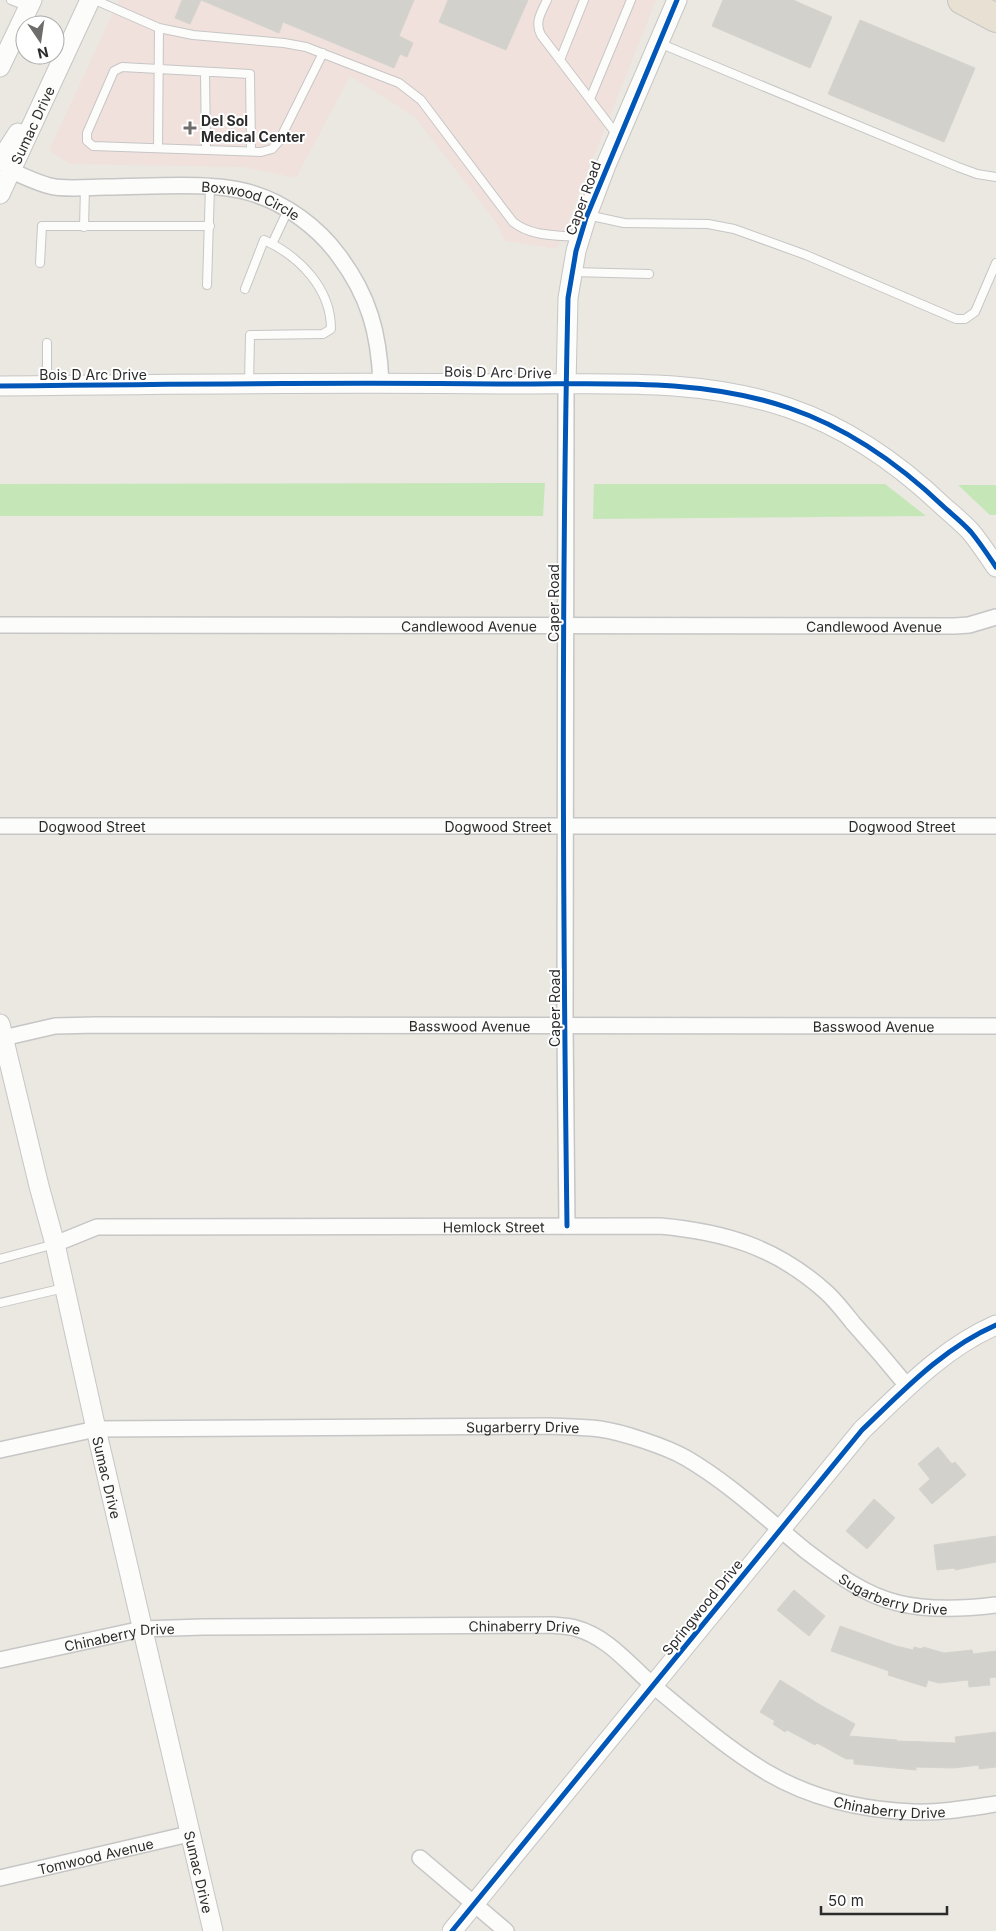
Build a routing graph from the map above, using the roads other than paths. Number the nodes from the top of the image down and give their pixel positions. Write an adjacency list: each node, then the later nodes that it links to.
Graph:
1 (11, 0): 9 (lane)
2 (90, 0): 23 (street, Sumac Drive)
3 (95, 0): 11 (lane)
4 (547, 0): 14 (lane)
5 (584, 0): 14 (lane)
6 (630, 0): 18 (lane)
7 (677, 0): 12 (street, Caper Road)
8 (962, 0): 10 (highway)
9 (30, 4): 15 (street)
10 (996, 18)
11 (159, 28): 13 (lane); 16 (lane)
12 (659, 42): 19 (street, Caper Road); 24 (lane)
13 (323, 53): 22 (lane); 32 (lane)
14 (560, 60): 18 (lane)
15 (0, 67)
16 (159, 69): 17 (lane); 20 (lane); 20 (lane)
17 (205, 72): 21 (lane); 22 (lane)
18 (590, 99): 19 (lane)
19 (618, 137): 29 (street, Caper Road)
20 (158, 148): 21 (lane)
21 (206, 148): 22 (lane)
22 (251, 151)
23 (6, 166): 25 (street, Boxwood Circle); 27 (street, Sumac Drive)
24 (996, 177)
25 (85, 187): 26 (street, Boxwood Circle); 31 (lane)
26 (210, 187): 28 (street, Boxwood Circle); 30 (lane)
27 (0, 194)
28 (288, 210): 33 (lane); 41 (street, Boxwood Circle)
29 (587, 215): 32 (street, Caper Road); 34 (lane)
30 (210, 226): 31 (lane); 38 (lane)
31 (84, 227): 35 (lane)
32 (580, 237): 36 (street, Caper Road)
33 (272, 244): 39 (lane); 42 (lane)
34 (996, 262)
35 (40, 264)
36 (572, 272): 37 (lane); 43 (street, Caper Road)
37 (648, 274)
38 (207, 285)
39 (245, 289)
40 (47, 343): 45 (lane)
41 (380, 382): 42 (street, Bois D Arc Drive); 43 (street, Bois D Arc Drive)
42 (249, 384): 45 (street, Bois D Arc Drive)
43 (566, 384): 46 (street, Bois D Arc Drive); 49 (street, Caper Road)
44 (0, 386): 45 (street, Bois D Arc Drive)
45 (47, 386)
46 (996, 567)
47 (996, 617): 49 (street, Candlewood Avenue)
48 (0, 625): 49 (street, Candlewood Avenue)
49 (564, 625): 52 (street, Caper Road)
50 (0, 826): 52 (street, Dogwood Street)
51 (996, 826): 52 (street, Dogwood Street)
52 (565, 827): 53 (street, Caper Road)
53 (565, 1026): 54 (street, Basswood Avenue); 55 (street, Basswood Avenue); 56 (street, Caper Road)
54 (996, 1026)
55 (2, 1041): 57 (street, Sumac Drive)
56 (567, 1226): 57 (street, Hemlock Street); 62 (street, Hemlock Street)
57 (55, 1244): 58 (lane); 59 (street, Sumac Drive)
58 (0, 1259)
59 (65, 1288): 60 (lane); 63 (street, Sumac Drive)
60 (0, 1303)
61 (996, 1325): 62 (street, Springwood Drive)
62 (908, 1387): 65 (street, Springwood Drive)
63 (96, 1429): 64 (street, Sugarberry Drive); 65 (street, Sugarberry Drive); 67 (street, Sumac Drive)
64 (0, 1450)
65 (780, 1530): 66 (street, Sugarberry Drive); 69 (street, Springwood Drive)
66 (996, 1605)
67 (142, 1629): 68 (street, Chinaberry Drive); 69 (street, Chinaberry Drive); 71 (street, Sumac Drive)
68 (0, 1660)
69 (653, 1685): 70 (street, Chinaberry Drive); 74 (street, Springwood Drive)
70 (996, 1804)
71 (190, 1834): 73 (street, Tomwood Avenue); 75 (street, Sumac Drive)
72 (420, 1858): 74 (street)
73 (0, 1878)
74 (474, 1905): 76 (street, Springwood Drive); 77 (street)
75 (213, 1931)
76 (452, 1931)
77 (506, 1931)

